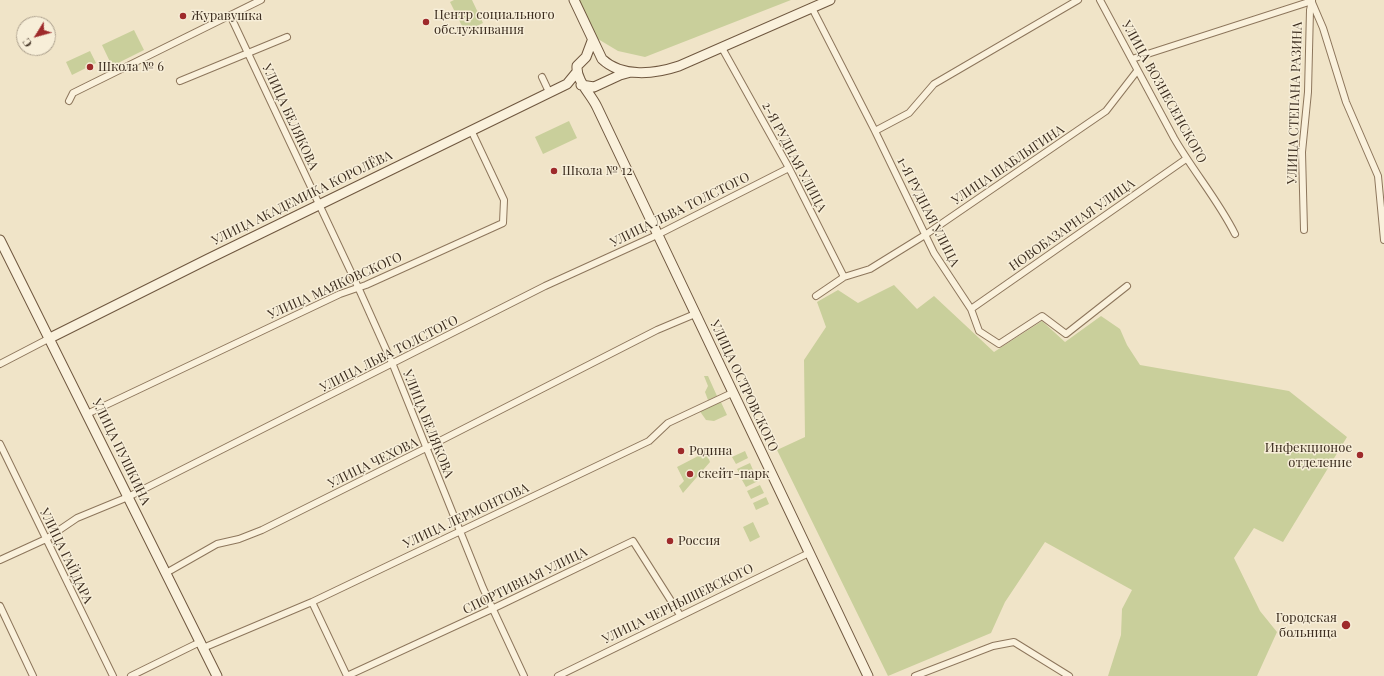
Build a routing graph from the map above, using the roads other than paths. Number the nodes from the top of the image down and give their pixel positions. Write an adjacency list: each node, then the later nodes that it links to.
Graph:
1 (261, 0): 8 (street)
2 (574, 0): 10 (street)
3 (830, 0): 7 (street)
4 (1078, 0): 28 (street)
5 (1100, 0): 14 (street, УЛИЦА ВОЗНЕСЕНСКОГО)
6 (1312, 1): 14 (street); 32 (street, УЛИЦА СТЕПАНА РАЗИНА); 37 (street, УЛИЦА СТЕПАНА РАЗИНА)
7 (812, 8): 11 (street); 28 (street, 1-Я РУДНАЯ УЛИЦА)
8 (230, 15): 12 (street, УЛИЦА БЕЛЯКОВА); 25 (street)
9 (287, 37): 12 (street)
10 (592, 41): 13 (street); 15 (street)
11 (722, 48): 17 (street); 30 (street, 2-Я РУДНАЯ УЛИЦА)
12 (247, 52): 20 (street); 31 (street, УЛИЦА БЕЛЯКОВА)
13 (586, 57): 15 (street); 18 (street)
14 (1132, 59): 16 (street, УЛИЦА ВОЗНЕСЕНСКОГО)
15 (605, 62): 17 (street); 21 (street)
16 (1137, 71): 29 (street, УЛИЦА ВОЗНЕСЕНСКОГО); 35 (street, УЛИЦА ШАБЛЫГИНА)
17 (632, 72): 21 (street)
18 (576, 73): 22 (street); 23 (street)
19 (542, 77): 24 (street)
20 (180, 81)
21 (604, 83): 23 (street); 26 (street)
22 (567, 84): 23 (street); 24 (street, УЛИЦА АКАДЕМИКА КОРОЛЁВА)
23 (585, 86): 26 (street, УЛИЦА ОСТРОВСКОГО)
24 (549, 92): 27 (street, УЛИЦА АКАДЕМИКА КОРОЛЁВА)
25 (68, 101)
26 (597, 107): 34 (street, УЛИЦА ОСТРОВСКОГО)
27 (471, 130): 31 (street, УЛИЦА АКАДЕМИКА КОРОЛЁВА); 40 (street, УЛИЦА МАЯКОВСКОГО)
28 (875, 131): 35 (street, 1-Я РУДНАЯ УЛИЦА)
29 (1186, 159): 33 (street, УЛИЦА ВОЗНЕСЕНСКОГО); 42 (street, НОВОБАЗАРНАЯ УЛИЦА)
30 (789, 168): 34 (street, УЛИЦА ЛЬВА ТОЛСТОГО); 38 (street, 2-Я РУДНАЯ УЛИЦА)
31 (319, 205): 40 (street, УЛИЦА БЕЛЯКОВА); 44 (street, УЛИЦА АКАДЕМИКА КОРОЛЁВА)
32 (1304, 230)
33 (1235, 234)
34 (657, 235): 43 (street, УЛИЦА ОСТРОВСКОГО); 46 (street, УЛИЦА ЛЬВА ТОЛСТОГО)
35 (925, 235): 38 (street, УЛИЦА ШАБЛЫГИНА); 42 (street, 1-Я РУДНАЯ УЛИЦА)
36 (0, 240): 44 (street, УЛИЦА ПУШКИНА)
37 (1384, 240)
38 (844, 277): 41 (street, УЛИЦА ШАБЛЫГИНА)
39 (1127, 286): 42 (street, 1-Я РУДНАЯ УЛИЦА)
40 (358, 287): 46 (street, УЛИЦА БЕЛЯКОВА); 48 (street, УЛИЦА МАЯКОВСКОГО)
41 (816, 296)
42 (971, 308)
43 (695, 314): 47 (street, УЛИЦА ОСТРОВСКОГО); 50 (street, УЛИЦА ЧЕХОВА)
44 (50, 338): 45 (street); 48 (street, УЛИЦА ПУШКИНА)
45 (0, 364)
46 (393, 365): 50 (street, УЛИЦА БЕЛЯКОВА); 51 (street, УЛИЦА ЛЬВА ТОЛСТОГО)
47 (732, 393): 52 (street, УЛИЦА ЛЕРМОНТОВА); 54 (street, УЛИЦА ОСТРОВСКОГО)
48 (87, 414): 51 (street, УЛИЦА ПУШКИНА)
49 (0, 444): 53 (street, УЛИЦА ГАЙДАРА)
50 (426, 448): 52 (street, УЛИЦА БЕЛЯКОВА); 56 (street, УЛИЦА ЧЕХОВА)
51 (128, 497): 53 (street, УЛИЦА ЛЬВА ТОЛСТОГО); 56 (street, УЛИЦА ПУШКИНА)
52 (459, 532): 57 (street, УЛИЦА ЛЕРМОНТОВА); 59 (street, УЛИЦА БЕЛЯКОВА)
53 (46, 539): 55 (street, УЛИЦА ЛЬВА ТОЛСТОГО); 63 (street, УЛИЦА ГАЙДАРА)
54 (809, 553): 60 (street, УЛИЦА ЧЕРНЫШЕВСКОГО); 69 (street, УЛИЦА ОСТРОВСКОГО)
55 (0, 560)
56 (166, 573): 61 (street, УЛИЦА ПУШКИНА)
57 (312, 602): 61 (street, УЛИЦА ЛЕРМОНТОВА); 66 (street)
58 (0, 606): 62 (street)
59 (492, 609): 60 (street, СПОРТИВНАЯ УЛИЦА); 66 (street, СПОРТИВНАЯ УЛИЦА); 67 (street, УЛИЦА БЕЛЯКОВА)
60 (680, 615): 68 (street, УЛИЦА ЧЕРНЫШЕВСКОГО)
61 (201, 645): 64 (street, УЛИЦА ЛЕРМОНТОВА); 65 (street, УЛИЦА ПУШКИНА)
62 (32, 676)
63 (113, 676)
64 (130, 676)
65 (217, 676)
66 (347, 676)
67 (524, 676)
68 (558, 676)
69 (868, 676)
70 (915, 676): 71 (street)
71 (1069, 676)

